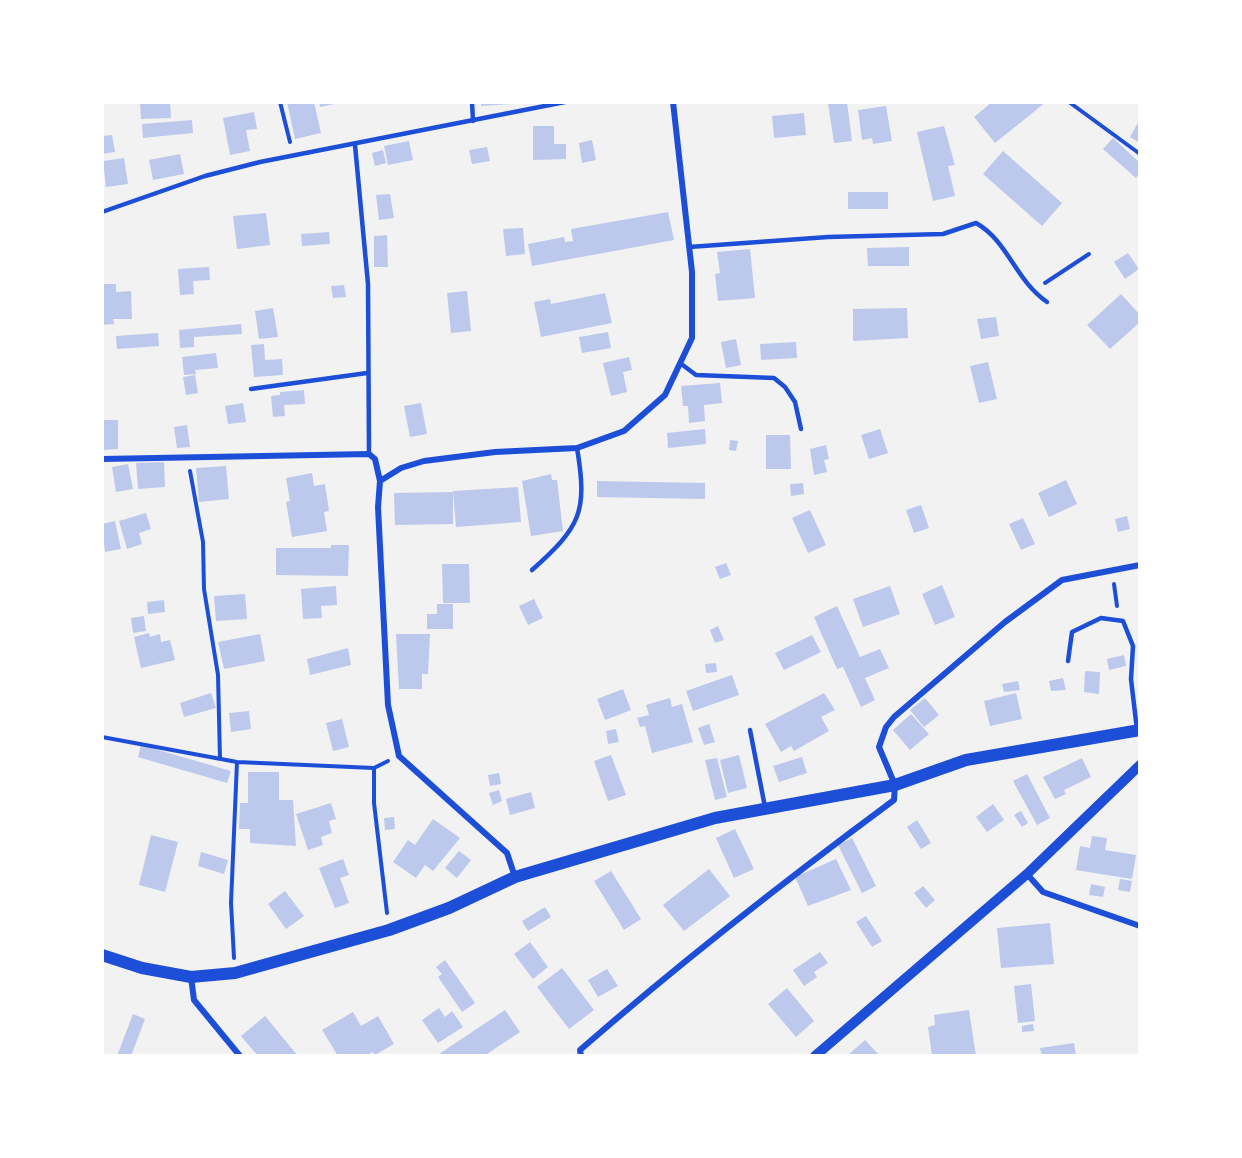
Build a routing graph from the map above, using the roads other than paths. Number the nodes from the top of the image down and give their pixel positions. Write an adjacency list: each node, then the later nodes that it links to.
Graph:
1 (472, 102): 4 (lane)
2 (565, 102): 4 (lane)
3 (673, 102): 7 (street)
4 (473, 121): 5 (lane)
5 (355, 145): 6 (lane); 10 (lane)
6 (102, 212)
7 (689, 247): 8 (lane); 9 (street)
8 (1047, 302)
9 (680, 363): 12 (lane); 13 (street)
10 (367, 373): 11 (lane); 14 (lane)
11 (251, 389)
12 (801, 429)
13 (578, 448): 16 (street); 18 (lane)
14 (369, 454): 15 (street); 16 (street)
15 (102, 459)
16 (380, 480): 26 (street)
17 (1140, 565): 23 (street)
18 (532, 570)
19 (1068, 661): 21 (lane)
20 (750, 730): 24 (lane)
21 (1138, 730): 23 (main road)
22 (1140, 765): 25 (street)
23 (895, 785): 24 (main road); 31 (street)
24 (765, 807): 26 (main road)
25 (1027, 874): 27 (street); 32 (street)
26 (515, 877): 29 (main road)
27 (1140, 926)
28 (102, 955): 29 (main road)
29 (191, 977): 30 (street)
30 (240, 1056)
31 (581, 1056)
32 (815, 1056)

